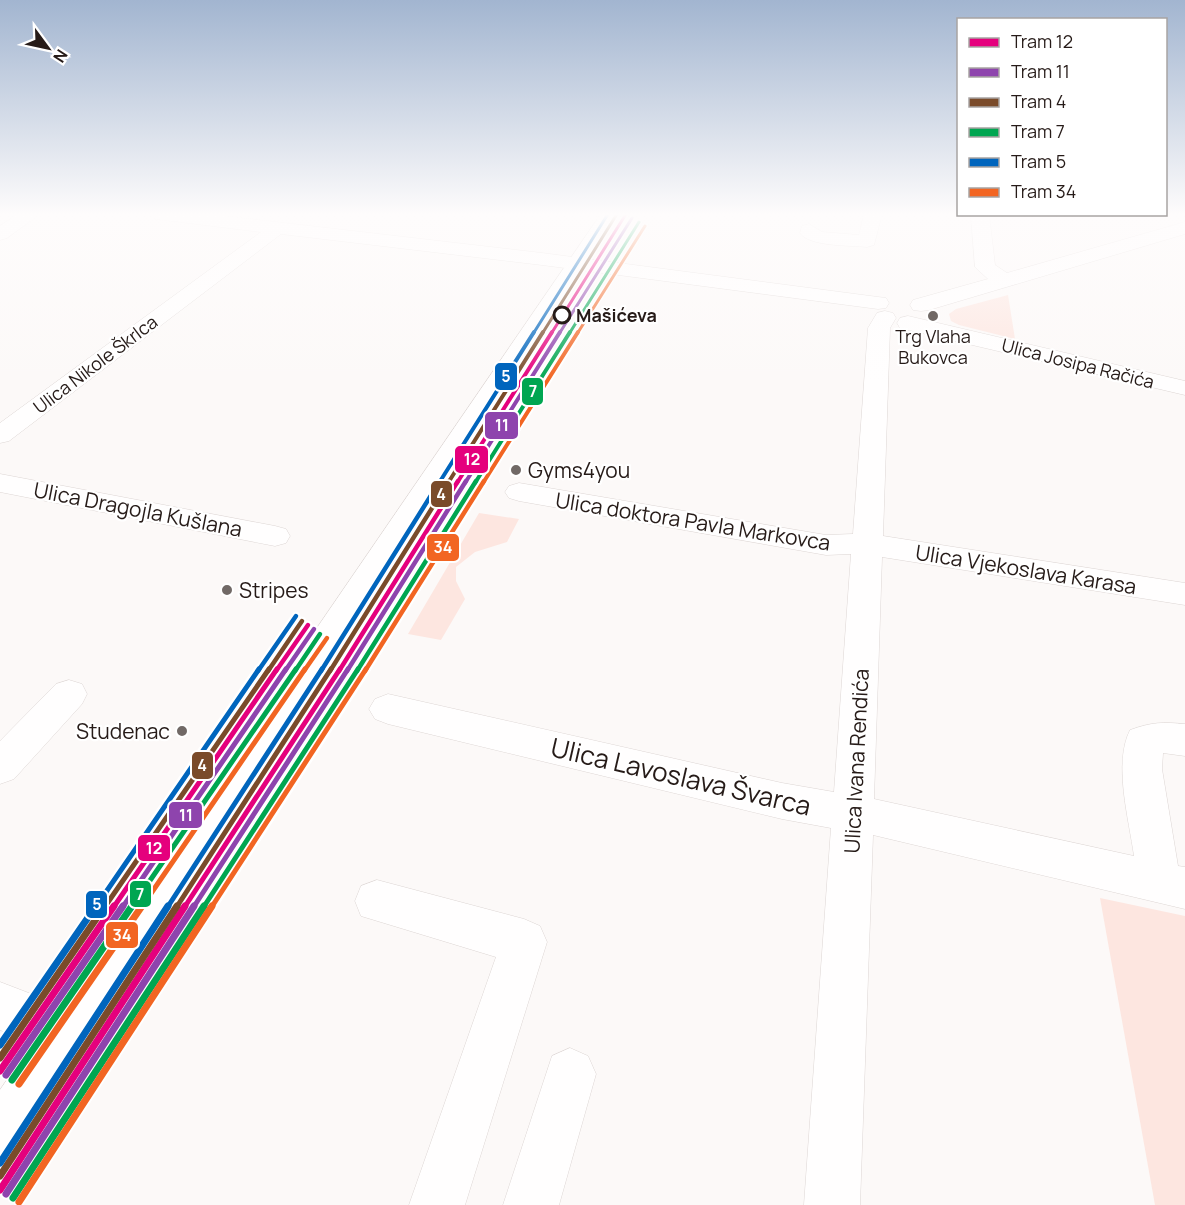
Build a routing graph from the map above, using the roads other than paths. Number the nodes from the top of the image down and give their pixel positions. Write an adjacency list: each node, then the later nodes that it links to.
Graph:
1 (221, 270): 9 (street, Ulica Nikole Škrlca)
2 (573, 270): 23 (street)
3 (629, 270): 7 (street)
4 (989, 270): 6 (street)
5 (1037, 270): 6 (street)
6 (1003, 280): 7 (street)
7 (898, 312): 8 (street, Ulica Josipa Račića); 13 (street, Ulica Ivana Rendića)
8 (1185, 388)
9 (0, 435)
10 (0, 483): 12 (street, Ulica Dragojla Kušlana)
11 (519, 492): 13 (street, Ulica doktora Pavla Markovca)
12 (275, 536)
13 (867, 544): 14 (street, Ulica Vjekoslava Karasa); 19 (street, Ulica Ivana Rendića)
14 (1185, 594)
15 (69, 694): 18 (street)
16 (388, 709): 19 (street, Ulica Lavoslava Švarca)
17 (1185, 740): 20 (street)
18 (0, 767)
19 (853, 814): 20 (street, Ulica Lavoslava Švarca); 28 (street, Ulica Ivana Rendića)
20 (1172, 885)
21 (377, 901): 26 (street)
22 (0, 1006): 23 (street)
23 (68, 1034): 25 (street)
24 (570, 1074): 27 (street)
25 (0, 1137)
26 (437, 1205)
27 (531, 1205)
28 (832, 1205)

